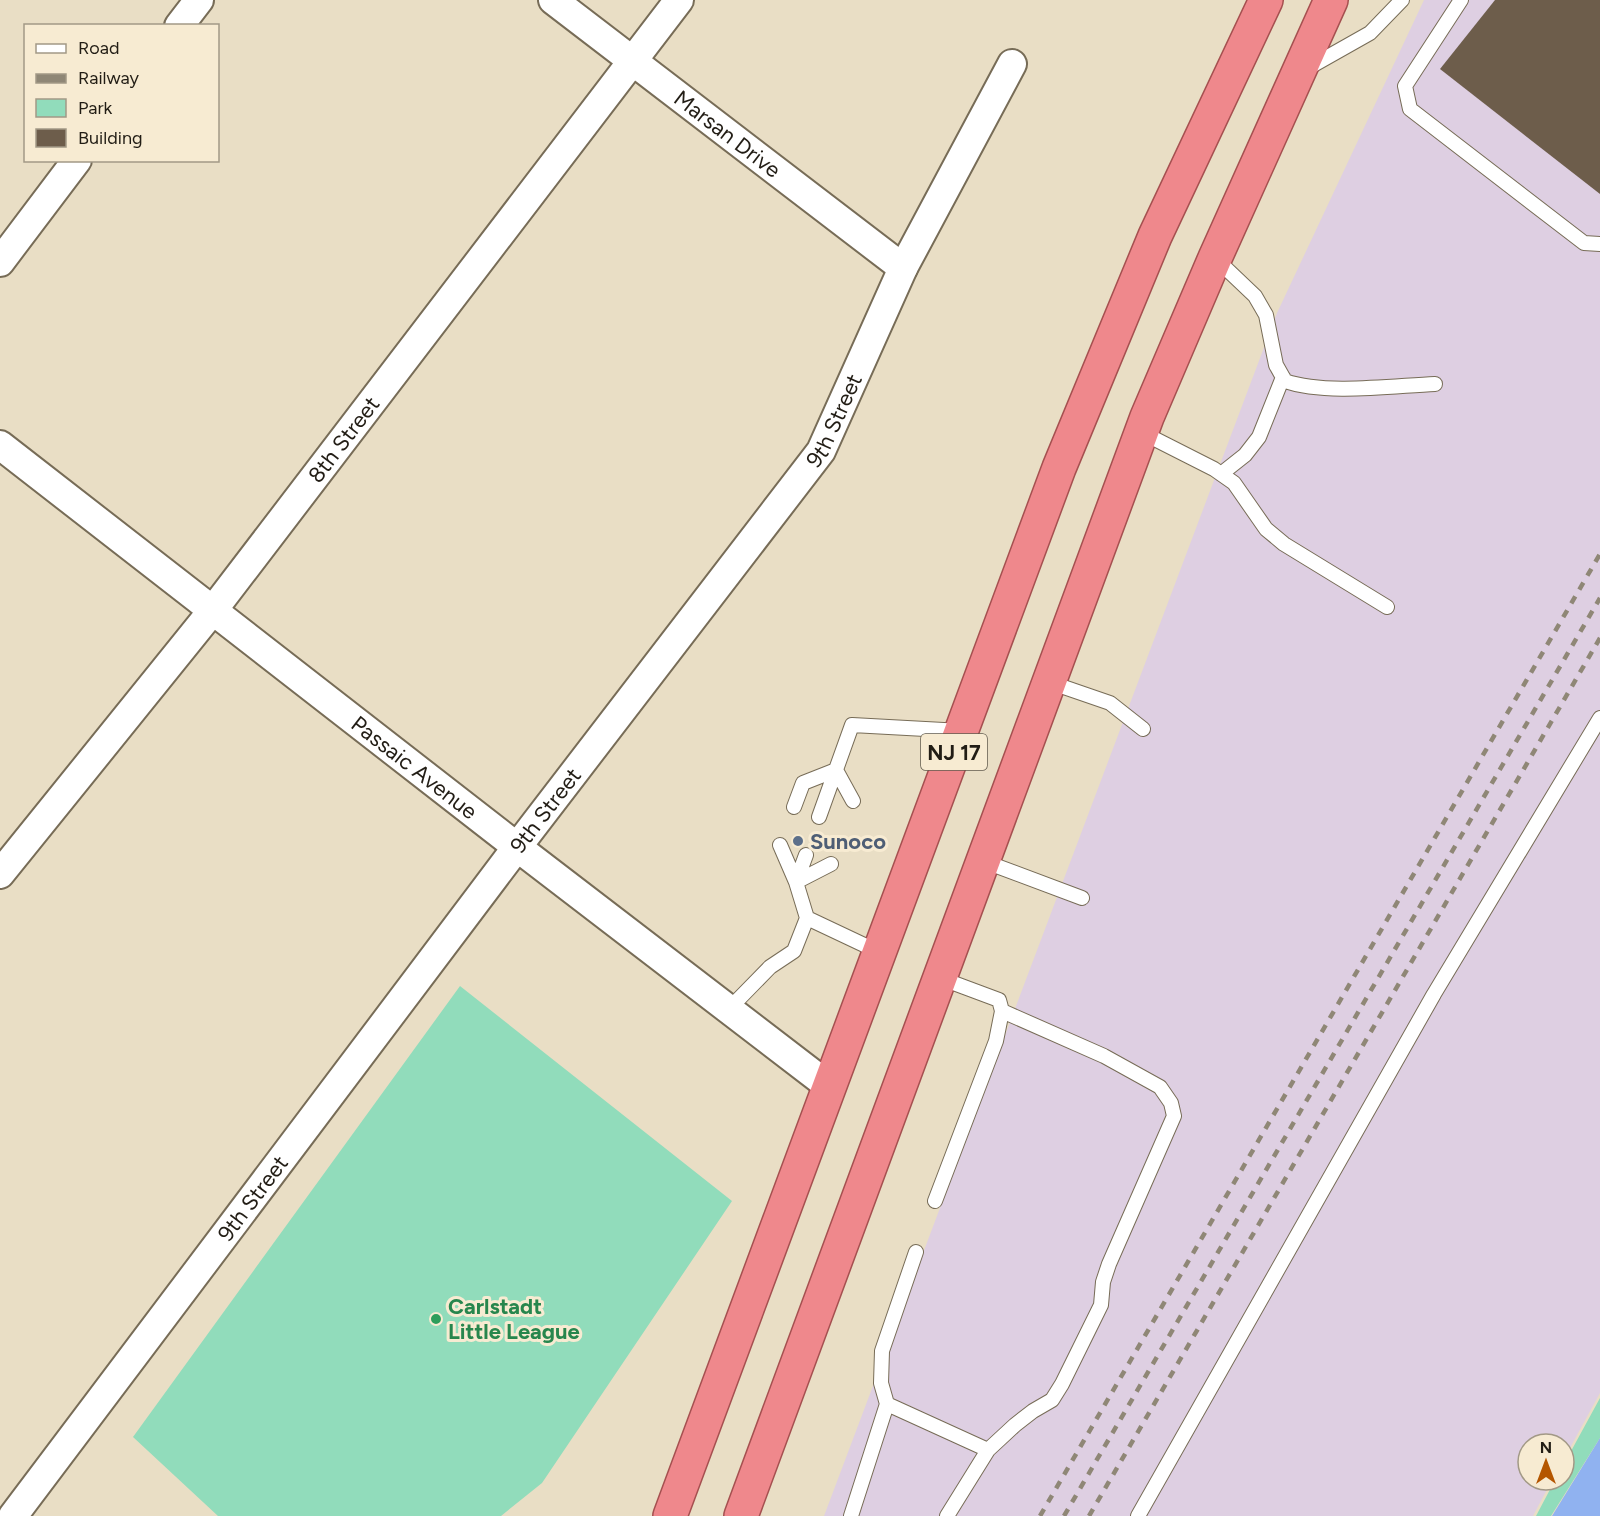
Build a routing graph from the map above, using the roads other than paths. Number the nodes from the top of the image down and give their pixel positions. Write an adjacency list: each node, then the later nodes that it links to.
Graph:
1 (198, 0): 8 (street)
2 (553, 0): 9 (street, Marsan Drive)
3 (679, 0): 9 (street, 8th Street)
4 (1266, 0): 27 (highway, NJ 17)
5 (1331, 0): 11 (highway, NJ 17)
6 (1402, 0): 11 (lane)
7 (1461, 0): 13 (lane)
8 (180, 24)
9 (633, 62): 16 (street, Marsan Drive); 23 (street, 8th Street)
10 (1012, 64): 16 (street, 9th Street)
11 (1298, 73): 14 (highway, NJ 17)
12 (75, 162): 15 (street)
13 (1600, 244)
14 (1215, 258): 17 (lane); 19 (highway, NJ 17)
15 (0, 262)
16 (903, 268): 33 (street, 9th Street)
17 (1283, 377): 18 (lane); 21 (lane)
18 (1435, 384)
19 (1141, 432): 21 (lane); 24 (highway, NJ 17)
20 (0, 445): 23 (street, Passaic Avenue)
21 (1221, 474): 22 (lane)
22 (1387, 607)
23 (213, 610): 33 (street, Passaic Avenue); 37 (street, 8th Street)
24 (1049, 682): 26 (lane); 35 (highway, NJ 17)
25 (1600, 718): 55 (lane)
26 (1143, 729)
27 (962, 731): 28 (lane); 41 (highway, NJ 17)
28 (836, 770): 29 (lane); 30 (lane); 31 (lane)
29 (853, 801)
30 (794, 807)
31 (819, 817)
32 (780, 846): 38 (lane)
33 (517, 847): 43 (street, Passaic Avenue); 50 (street, 9th Street)
34 (806, 855): 38 (lane)
35 (983, 861): 39 (lane); 42 (highway, NJ 17)
36 (831, 864): 38 (lane)
37 (0, 874)
38 (796, 882): 40 (lane)
39 (1082, 898)
40 (807, 918): 41 (lane); 43 (lane)
41 (880, 952): 45 (highway, NJ 17)
42 (940, 978): 44 (lane); 52 (highway, NJ 17)
43 (729, 1009): 45 (street, Passaic Avenue)
44 (1002, 1011): 46 (lane); 49 (lane)
45 (830, 1087): 51 (highway, NJ 17)
46 (935, 1201)
47 (916, 1252): 48 (lane)
48 (887, 1404): 49 (lane); 53 (lane)
49 (988, 1450): 54 (lane)
50 (13, 1516)
51 (670, 1516)
52 (741, 1516)
53 (851, 1516)
54 (947, 1516)
55 (1138, 1516)

